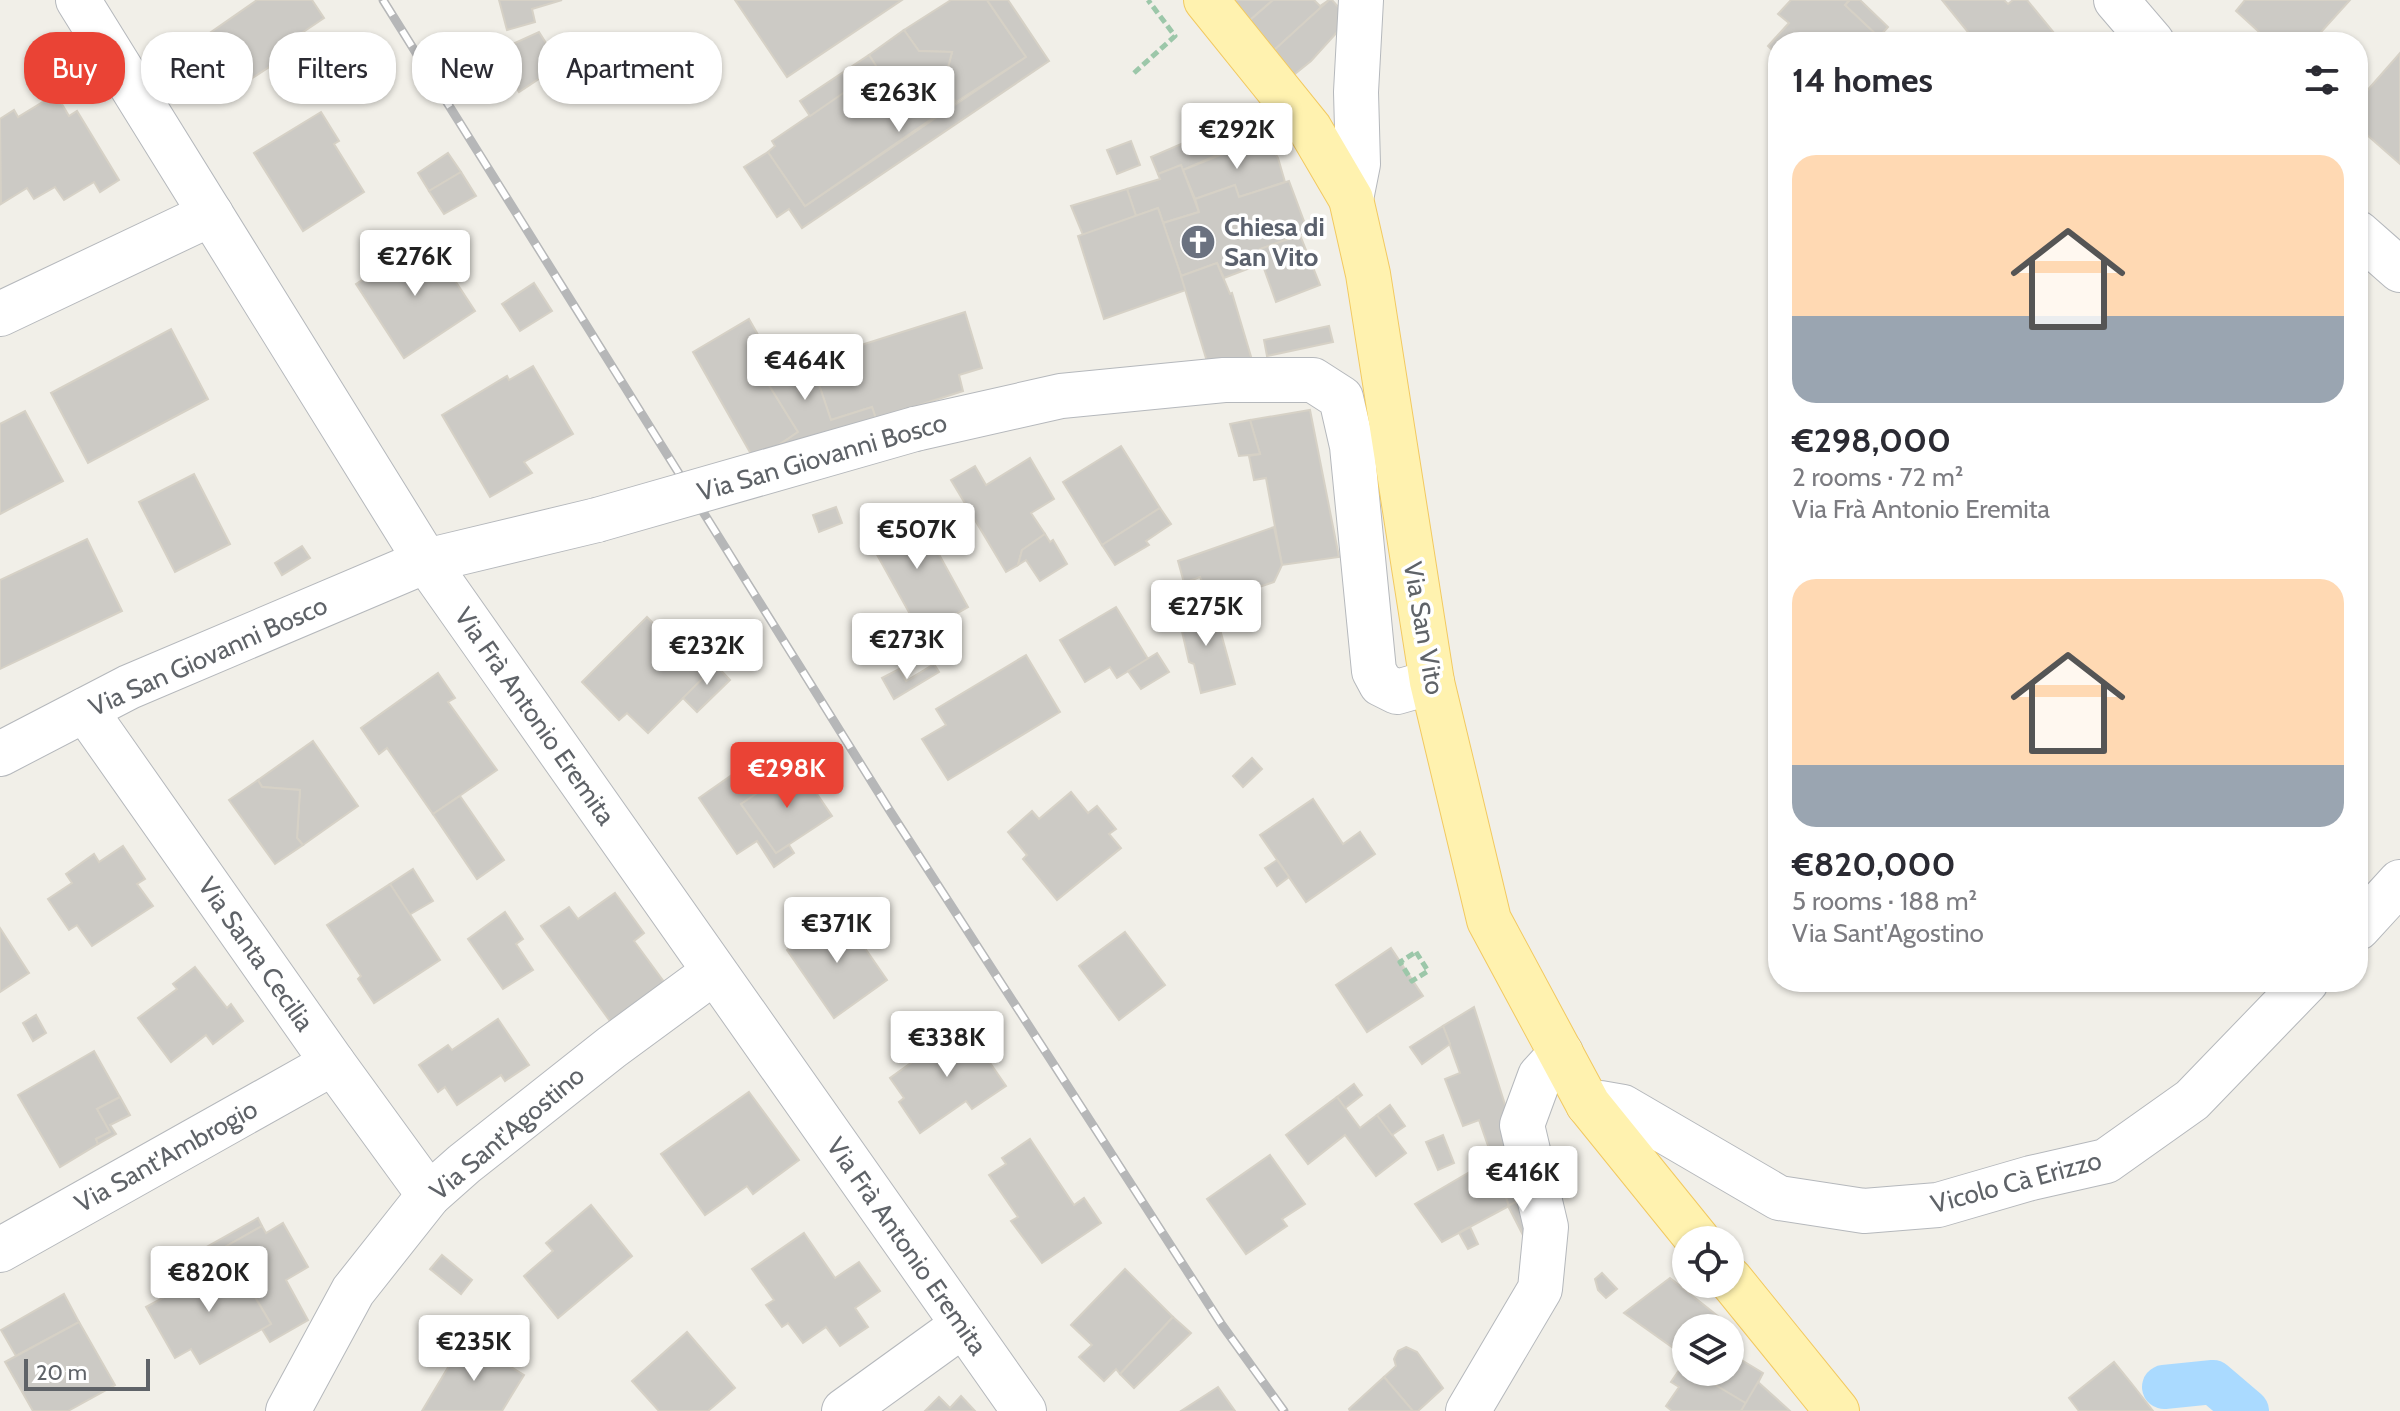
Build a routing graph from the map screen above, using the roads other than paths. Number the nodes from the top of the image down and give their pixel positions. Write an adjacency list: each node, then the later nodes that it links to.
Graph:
1 (78, 0): 7 (street, Via Frà Antonio Eremita)
2 (1206, 0): 6 (main road, Via San Vito)
3 (1361, 0): 6 (street)
4 (2116, 0): 5 (street)
5 (2143, 32)
6 (1351, 199): 12 (main road, Via San Vito)
7 (211, 214): 10 (street); 11 (street, Via Frà Antonio Eremita)
8 (2368, 242): 9 (street)
9 (2400, 270)
10 (0, 314)
11 (426, 561): 12 (street, Via San Giovanni Bosco, bridge); 13 (street, Via San Giovanni Bosco); 17 (street, Via Frà Antonio Eremita)
12 (1432, 682): 19 (main road, Via San Vito)
13 (85, 710): 14 (street, Via San Giovanni Bosco); 20 (street, Via Santa Cecilia)
14 (0, 754)
15 (2400, 882): 16 (street)
16 (2368, 917)
17 (714, 972): 22 (street, Via Sant'Agostino); 26 (street, Via Frà Antonio Eremita)
18 (2296, 992): 21 (street, Vicolo Cà Erizzo)
19 (1561, 1053): 21 (main road, Via San Vito); 30 (street)
20 (333, 1063): 22 (street, Via Santa Cecilia); 24 (street, Via Sant'Ambrogio)
21 (1588, 1104): 23 (main road, Via San Vito)
22 (429, 1195): 27 (street, Via Sant'Agostino)
23 (1687, 1226)
24 (0, 1250)
25 (1744, 1296): 31 (main road)
26 (963, 1325): 28 (street); 29 (street, Via Frà Antonio Eremita)
27 (288, 1411)
28 (844, 1411)
29 (1024, 1411)
30 (1468, 1411)
31 (1837, 1411)

